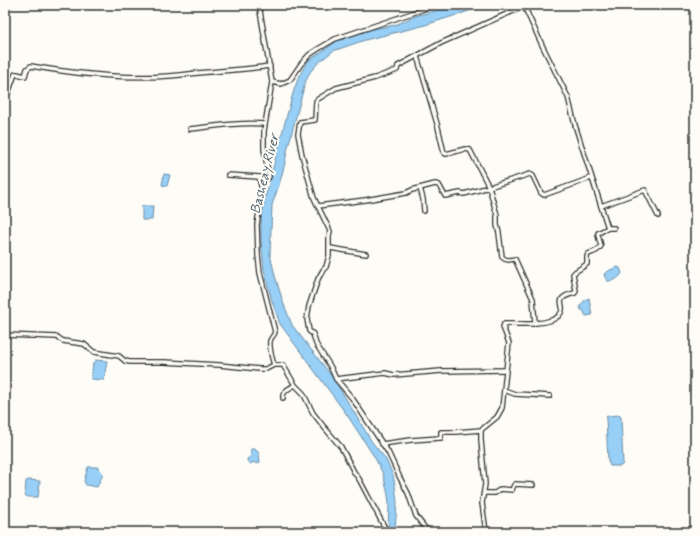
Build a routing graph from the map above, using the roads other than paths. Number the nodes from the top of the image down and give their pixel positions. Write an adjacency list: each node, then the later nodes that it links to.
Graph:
1 (258, 5): 5 (street)
2 (436, 5): 6 (street)
3 (525, 6): 4 (street); 12 (street)
4 (417, 56): 13 (street); 15 (street)
5 (270, 66): 6 (street); 7 (street)
6 (272, 82): 8 (street)
7 (5, 102)
8 (265, 124): 9 (street); 11 (street)
9 (190, 129)
10 (228, 175): 11 (street)
11 (259, 177): 25 (street)
12 (591, 178): 13 (street); 16 (street)
13 (489, 187): 14 (street); 23 (street)
14 (420, 188): 15 (street); 17 (street)
15 (318, 206): 21 (street)
16 (601, 206): 18 (street); 19 (street)
17 (424, 212)
18 (658, 216)
19 (608, 228): 20 (street); 23 (street)
20 (614, 228)
21 (330, 248): 22 (street); 27 (street)
22 (366, 254)
23 (536, 323): 26 (street)
24 (5, 335): 25 (street)
25 (274, 365): 28 (street)
26 (506, 370): 27 (street); 29 (street)
27 (336, 379): 33 (street)
28 (295, 385): 31 (street); 36 (street)
29 (504, 390): 30 (street); 32 (street)
30 (550, 396)
31 (283, 398)
32 (481, 430): 33 (street); 35 (street)
33 (382, 444): 37 (street)
34 (534, 485): 35 (street)
35 (484, 493): 38 (street)
36 (386, 532)
37 (428, 532)
38 (486, 532)

